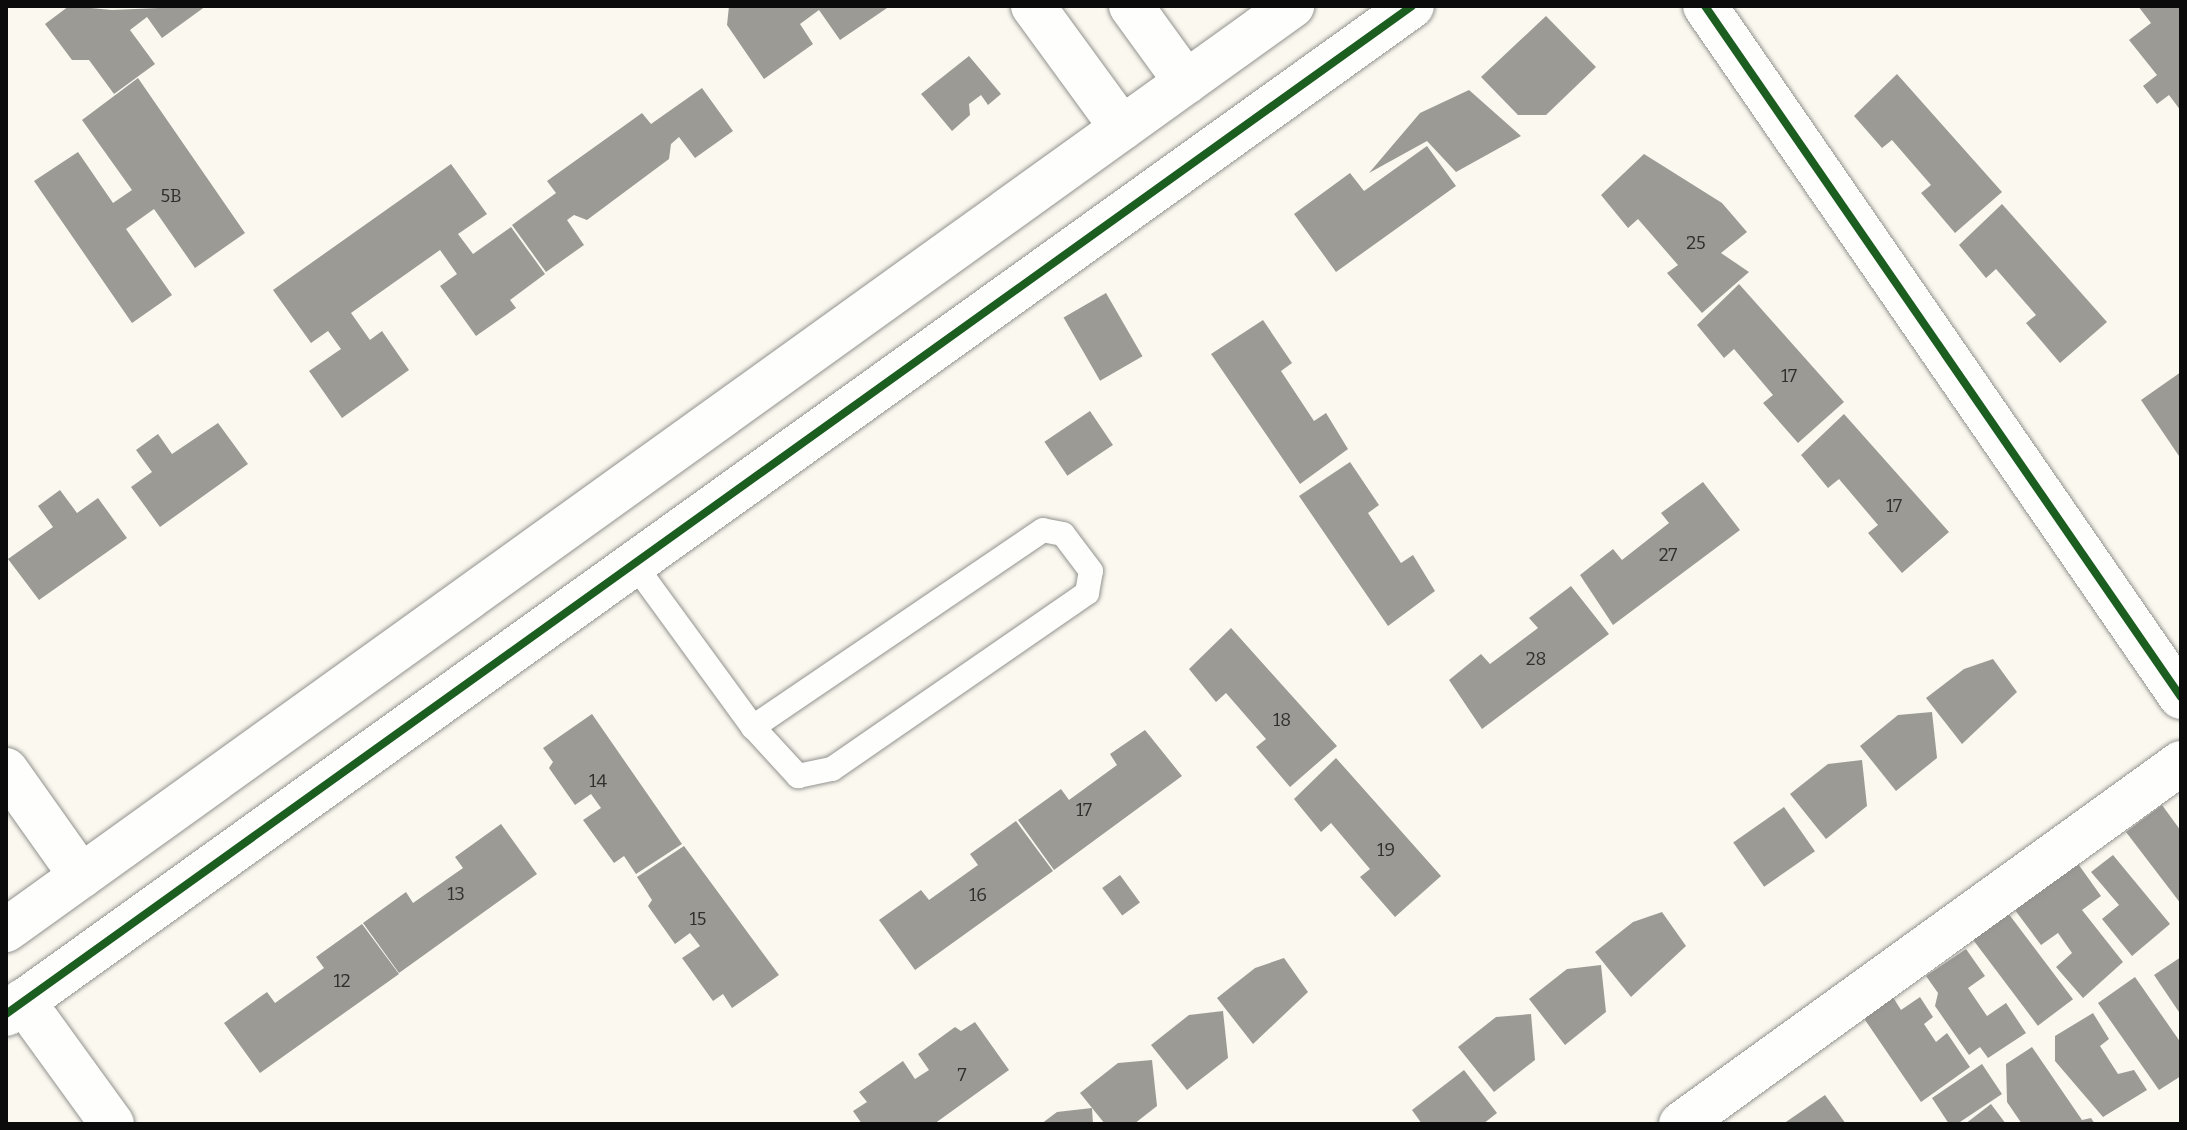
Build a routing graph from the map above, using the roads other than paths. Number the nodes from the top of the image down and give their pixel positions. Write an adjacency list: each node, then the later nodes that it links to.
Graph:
1 (1033, 6): 7 (street)
2 (1131, 6): 6 (street)
3 (1292, 6): 6 (street)
4 (1412, 6): 8 (street)
5 (1705, 6): 9 (street)
6 (1186, 82): 7 (street)
7 (1122, 128): 13 (street)
8 (634, 564): 10 (lane); 15 (street)
9 (2181, 697)
10 (753, 727): 10 (lane)
11 (2181, 763): 18 (street)
12 (6, 770): 13 (street)
13 (81, 876): 14 (street)
14 (17, 922): 15 (street)
15 (67, 970): 16 (street)
16 (15, 1008): 17 (street)
17 (112, 1124)
18 (1681, 1124)

